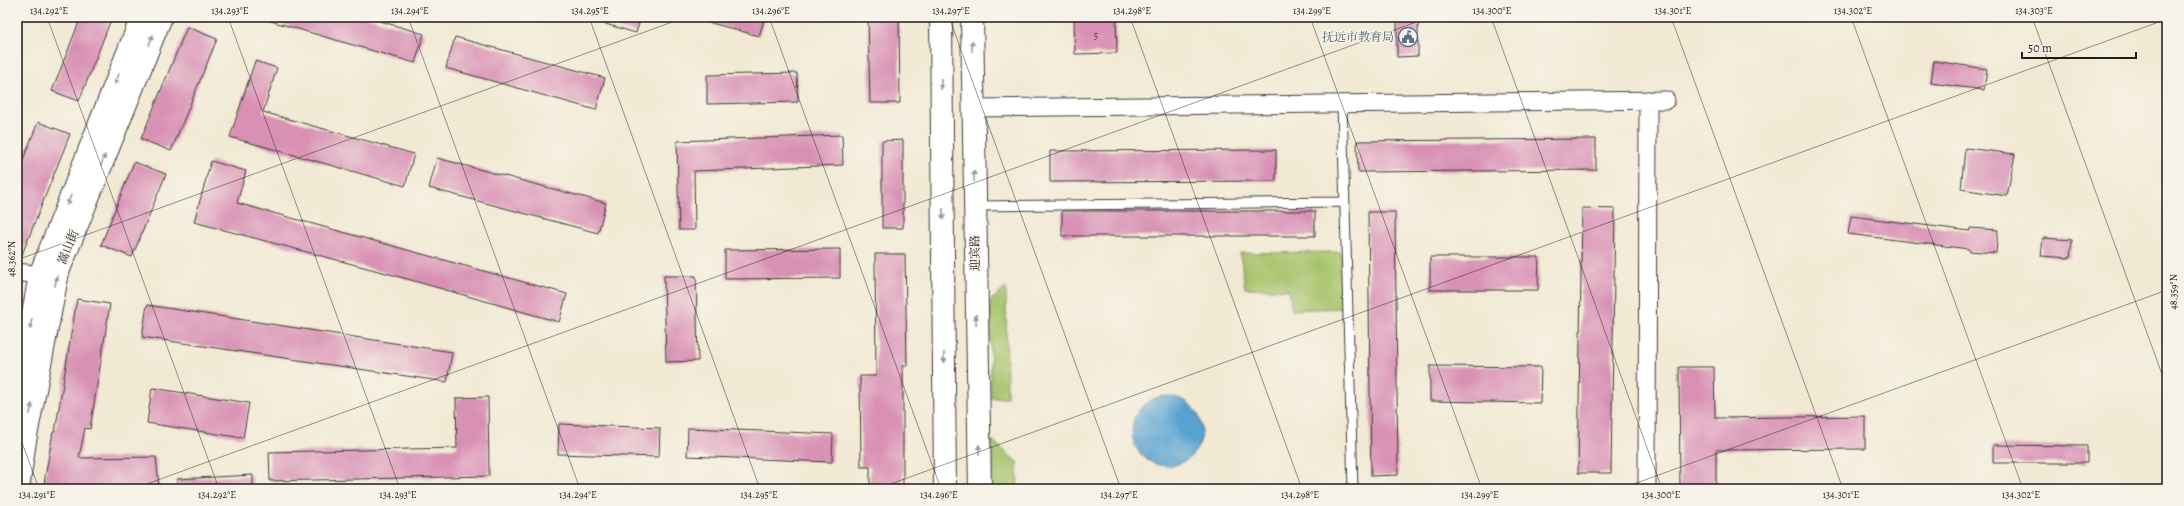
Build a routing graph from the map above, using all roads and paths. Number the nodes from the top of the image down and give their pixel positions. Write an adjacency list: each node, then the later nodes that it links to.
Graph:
1 (142, 17): 12 (main road, 嵩山街, one-way to 12)
2 (161, 17): 14 (main road, 嵩山街, one-way to 2)
3 (941, 17): 15 (main road, one-way to 15)
4 (972, 17): 8 (main road, 迎宾路, one-way to 4)
5 (1648, 100): 6 (street); 7 (street); 18 (street)
6 (1666, 100)
7 (1342, 104): 8 (street); 9 (lane)
8 (973, 108): 10 (main road, 迎宾路, one-way to 8)
9 (1345, 202): 10 (lane); 17 (lane)
10 (974, 206): 16 (main road, 迎宾路, one-way to 10)
11 (17, 272): 12 (street)
12 (40, 275): 13 (main road, 嵩山街, one-way to 13)
13 (17, 403)
14 (18, 489)
15 (945, 489)
16 (980, 489)
17 (1353, 489)
18 (1647, 489)

